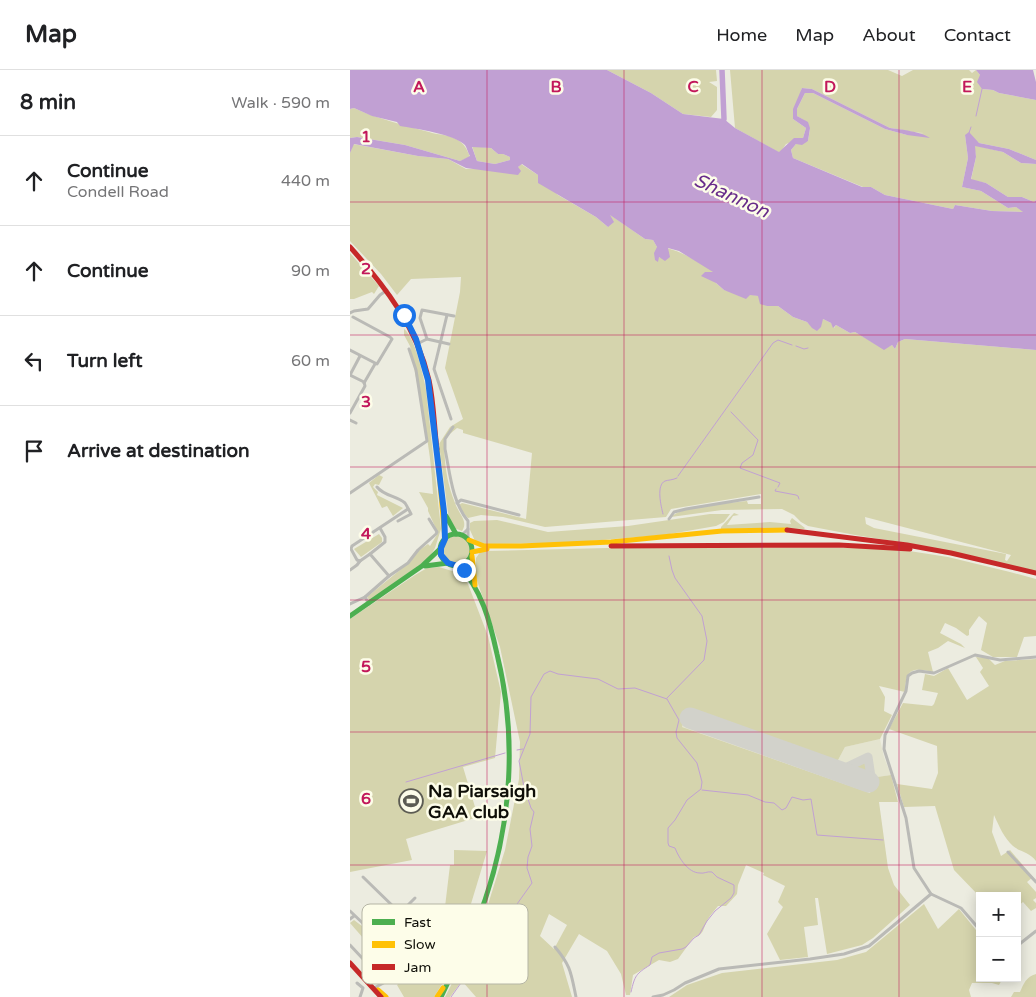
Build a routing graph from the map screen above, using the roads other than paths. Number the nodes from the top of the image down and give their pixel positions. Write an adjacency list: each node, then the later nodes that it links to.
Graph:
1 (350, 247): 2 (main road)
2 (388, 290): 3 (street); 11 (main road)
3 (350, 313)
4 (362, 314): 8 (street)
5 (446, 315): 6 (street); 9 (street); 10 (street)
6 (454, 316)
7 (353, 317): 8 (street)
8 (359, 320): 16 (street)
9 (427, 339): 10 (street); 11 (street)
10 (441, 342): 12 (street); 19 (street)
11 (417, 344): 28 (main road)
12 (449, 344)
13 (409, 349): 24 (street)
14 (350, 350): 15 (street)
15 (360, 356): 16 (street); 17 (street)
16 (375, 364): 17 (street)
17 (364, 383): 18 (street)
18 (350, 414)
19 (451, 419)
20 (350, 420): 21 (street)
21 (356, 423)
22 (452, 426): 26 (street)
23 (376, 487): 27 (street)
24 (350, 493)
25 (759, 497): 31 (street)
26 (456, 504): 29 (street); 34 (street)
27 (408, 508): 32 (street); 33 (street)
28 (444, 512): 35 (main road); 36 (main road)
29 (519, 515)
30 (429, 520): 47 (street)
31 (669, 520)
32 (398, 521)
33 (380, 528): 40 (street); 41 (street)
34 (468, 529): 35 (street); 37 (street)
35 (459, 534): 36 (main road); 37 (main road)
36 (445, 539): 38 (main road)
37 (469, 539): 39 (main road); 46 (main road)
38 (441, 548): 42 (main road); 43 (main road)
39 (472, 553): 44 (main road); 46 (main road); 48 (main road)
40 (370, 554): 41 (street); 47 (street)
41 (360, 561): 45 (street)
42 (448, 563): 43 (main road); 44 (main road)
43 (422, 566): 51 (main road)
44 (458, 566): 48 (main road)
45 (350, 570)
46 (1036, 575)
47 (388, 576): 49 (street)
48 (476, 588): 61 (main road)
49 (365, 597): 50 (street); 51 (street)
50 (350, 604)
51 (369, 604): 52 (main road)
52 (350, 616)
53 (1036, 657): 57 (street)
54 (1008, 852): 56 (street)
55 (363, 877): 59 (street)
56 (1036, 882)
57 (931, 894): 66 (street); 83 (street)
58 (415, 898): 60 (street)
59 (391, 904)
60 (409, 904)
61 (483, 904)
62 (350, 911): 63 (street)
63 (354, 916): 64 (street); 65 (street)
64 (350, 919)
65 (362, 923)
66 (976, 925)
67 (1036, 930): 68 (street)
68 (1021, 943)
69 (350, 945): 71 (street)
70 (555, 947): 82 (street)
71 (362, 958)
72 (350, 963): 73 (main road)
73 (362, 975)
74 (357, 983): 78 (street)
75 (447, 984): 80 (main road)
76 (448, 984): 81 (main road)
77 (378, 992): 79 (main road)
78 (360, 997)
79 (386, 997)
80 (437, 997)
81 (441, 997)
82 (576, 997)
83 (653, 997)

